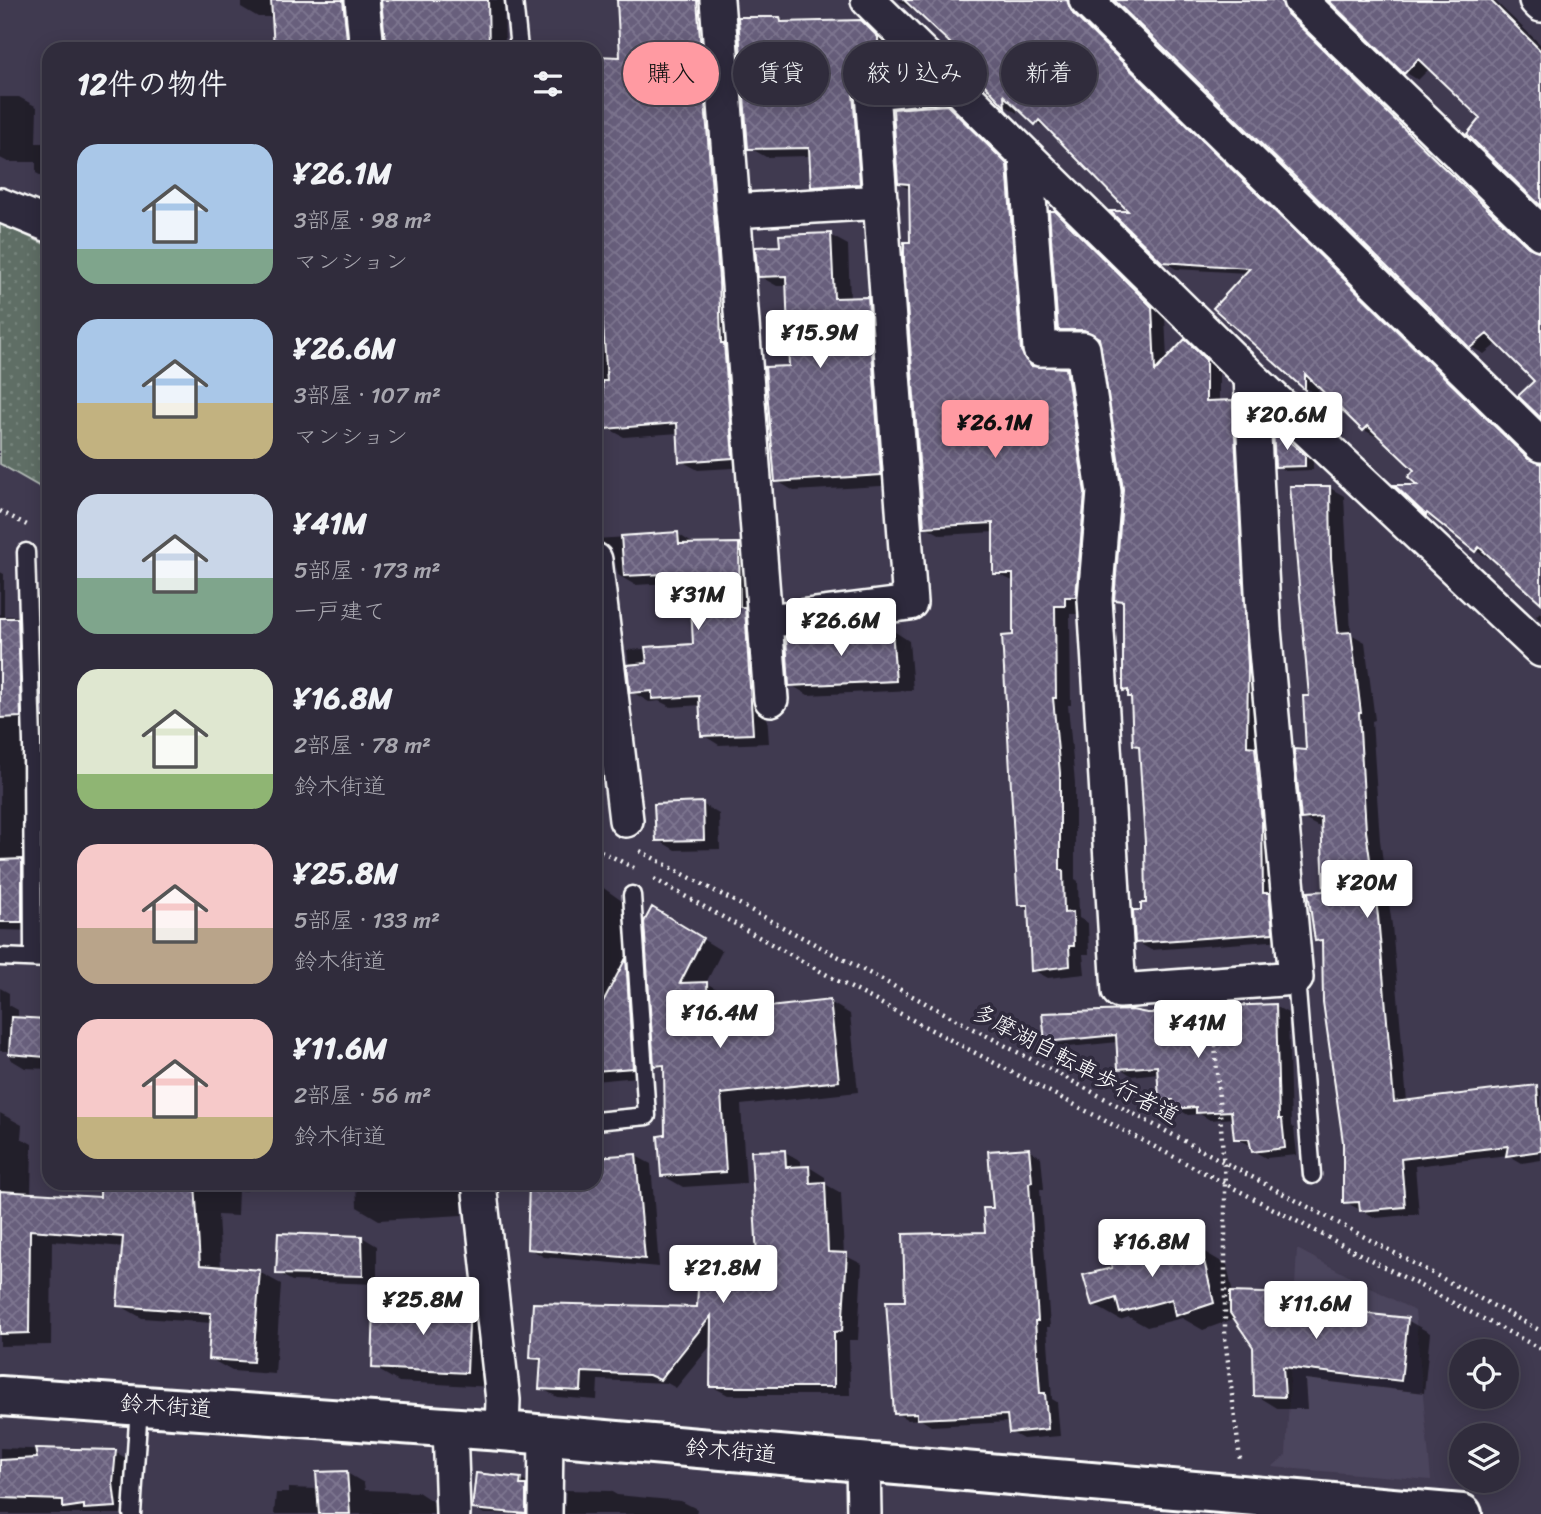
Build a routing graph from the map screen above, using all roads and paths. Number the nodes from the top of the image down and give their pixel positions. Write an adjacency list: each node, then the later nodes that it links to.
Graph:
1 (362, 0): 9 (street)
2 (514, 0): 10 (lane)
3 (717, 0): 17 (street)
4 (868, 0): 11 (street)
5 (1086, 0): 21 (street)
6 (1300, 0): 19 (street)
7 (1536, 0): 8 (street)
8 (1541, 5)
9 (366, 42)
10 (518, 42)
11 (910, 42)
12 (873, 105): 15 (street)
13 (973, 105): 14 (street)
14 (1026, 157): 20 (street); 34 (street)
15 (881, 202): 17 (street); 23 (street)
16 (0, 205): 18 (street)
17 (733, 211): 23 (street)
18 (42, 222)
19 (1541, 233)
20 (1251, 377): 25 (street); 33 (street)
21 (1541, 445)
22 (26, 552): 27 (lane)
23 (767, 621): 26 (street)
24 (602, 642): 28 (street)
25 (1541, 650)
26 (771, 699)
27 (41, 742): 32 (lane)
28 (628, 833): 36 (path, 多摩湖自転車歩行者道)
29 (602, 852): 38 (path)
30 (632, 895): 35 (lane)
31 (0, 957): 32 (lane)
32 (41, 958)
33 (1296, 978): 34 (street); 37 (lane)
34 (1211, 984): 36 (path)
35 (602, 1120)
36 (1222, 1163): 38 (path); 40 (path, 多摩湖自転車歩行者道)
37 (1312, 1175)
38 (1225, 1182): 41 (path); 48 (path)
39 (480, 1190): 45 (street)
40 (1541, 1331)
41 (1541, 1349)
42 (0, 1396): 43 (street, 鈴木街道)
43 (139, 1403): 44 (street, 鈴木街道); 49 (lane)
44 (450, 1427): 45 (street, 鈴木街道); 50 (street)
45 (502, 1431): 46 (street, 鈴木街道)
46 (546, 1434): 47 (street, 鈴木街道); 51 (street)
47 (863, 1462): 48 (street, 鈴木街道); 52 (street)
48 (1244, 1494): 53 (street, 鈴木街道)
49 (132, 1514)
50 (453, 1514)
51 (545, 1514)
52 (864, 1514)
53 (1462, 1514)

